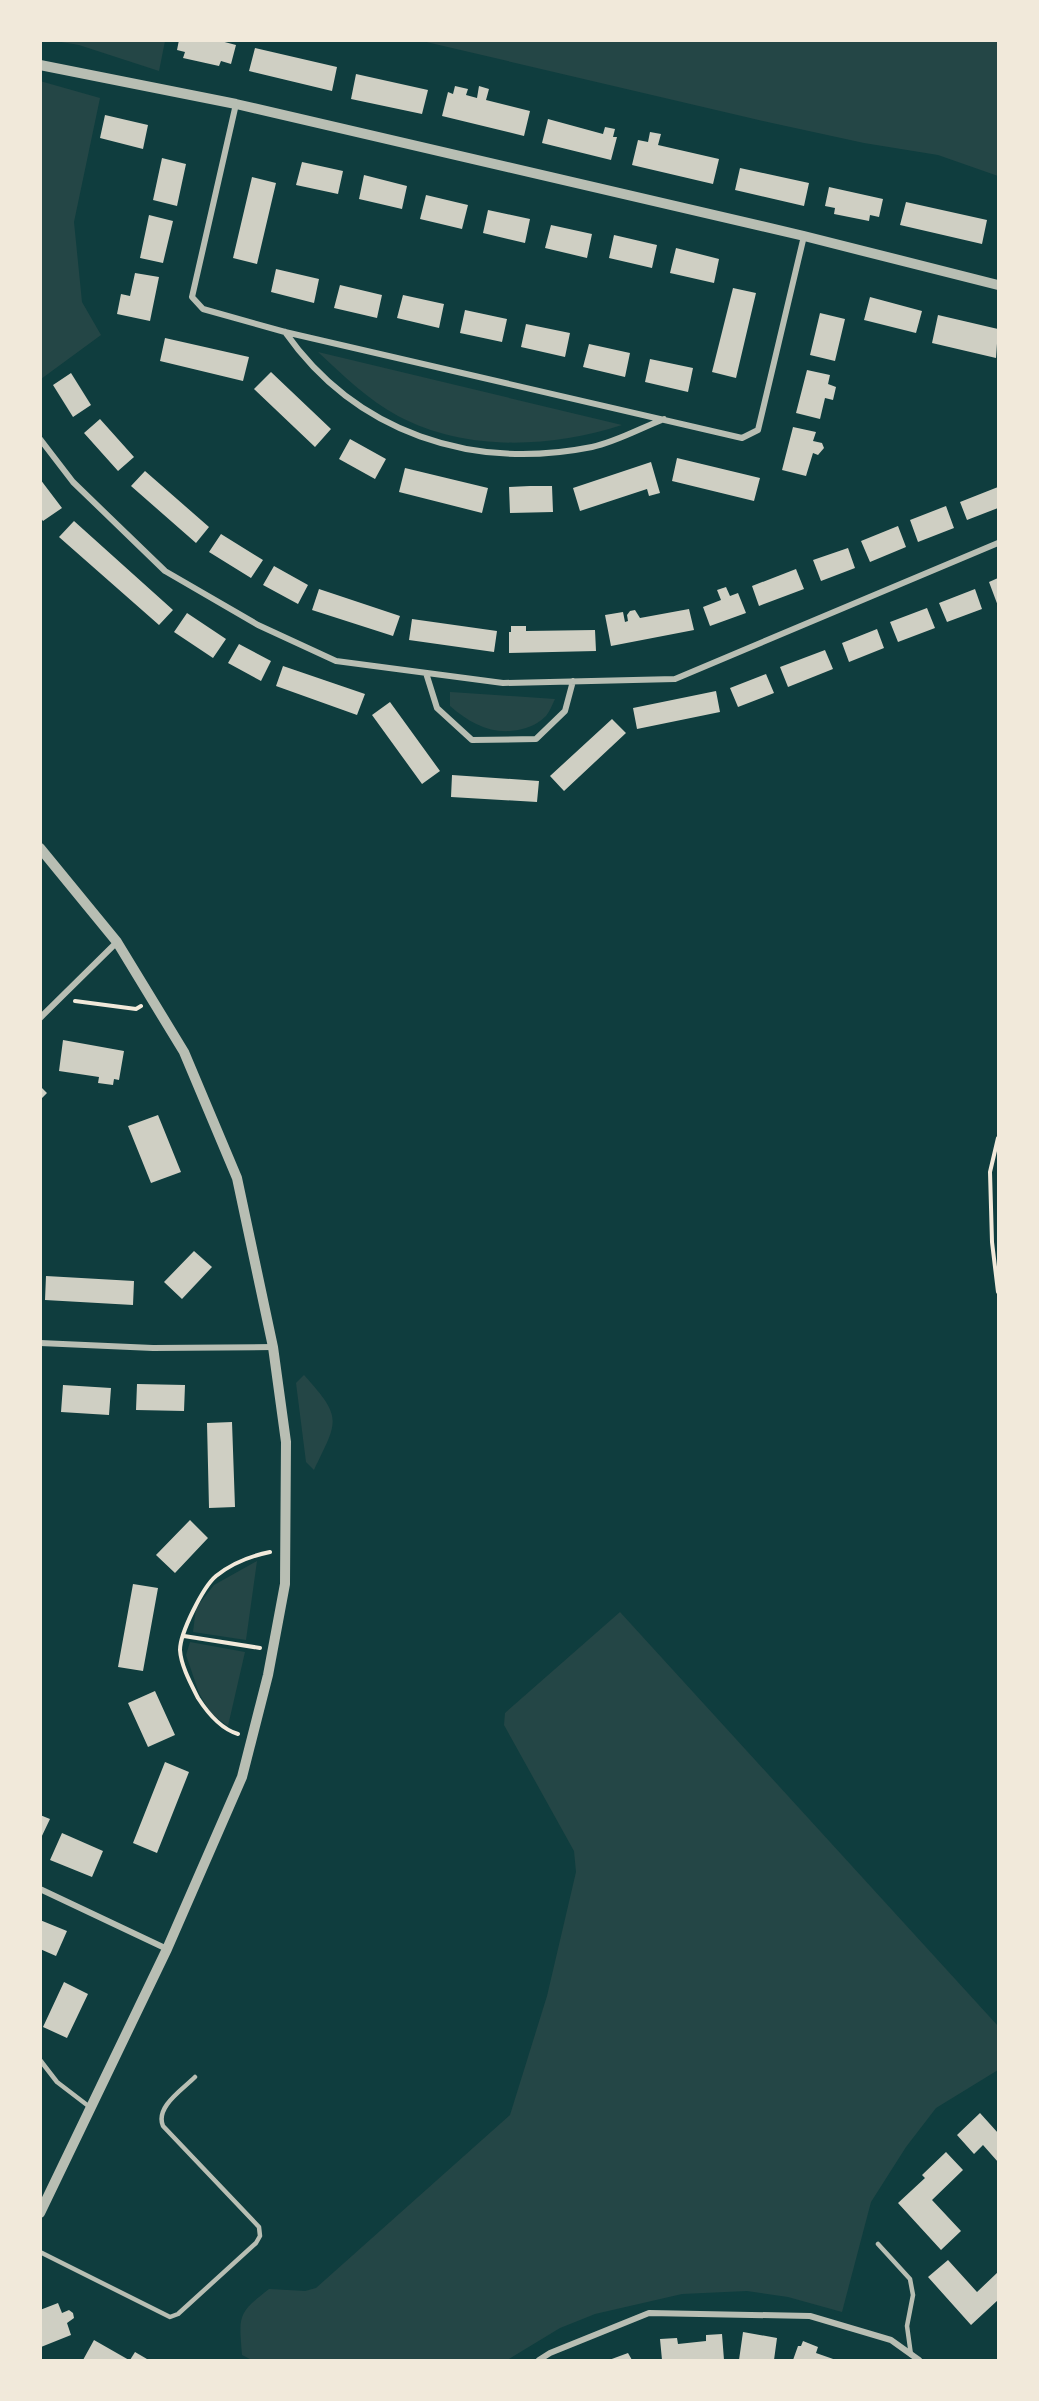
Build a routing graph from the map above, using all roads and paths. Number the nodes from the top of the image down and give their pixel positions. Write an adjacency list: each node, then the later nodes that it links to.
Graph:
1 (40, 65): 2 (street)
2 (236, 104): 3 (street); 5 (street)
3 (804, 236): 4 (street); 6 (street)
4 (999, 285)
5 (285, 332): 6 (street); 6 (street)
6 (665, 418)
7 (40, 439): 9 (street)
8 (999, 543): 10 (street)
9 (426, 673): 10 (street); 10 (street)
10 (573, 681)
11 (40, 848): 12 (street)
12 (117, 942): 13 (street); 14 (street)
13 (63, 995): 14 (path); 15 (street)
14 (152, 999): 19 (street)
15 (40, 1018)
16 (999, 1138): 17 (path)
17 (999, 1292)
18 (40, 1343): 19 (street)
19 (273, 1347): 20 (street)
20 (285, 1548): 21 (path); 22 (street)
21 (184, 1636): 22 (path); 23 (path)
22 (273, 1651): 23 (street)
23 (252, 1738): 25 (street)
24 (40, 1889): 25 (street)
25 (167, 1949): 28 (street)
26 (40, 2060): 28 (lane)
27 (195, 2077): 31 (lane)
28 (91, 2108): 29 (street)
29 (40, 2213)
30 (878, 2244): 32 (lane)
31 (40, 2252)
32 (911, 2355): 33 (street); 34 (street)
33 (539, 2361)
34 (919, 2361)

